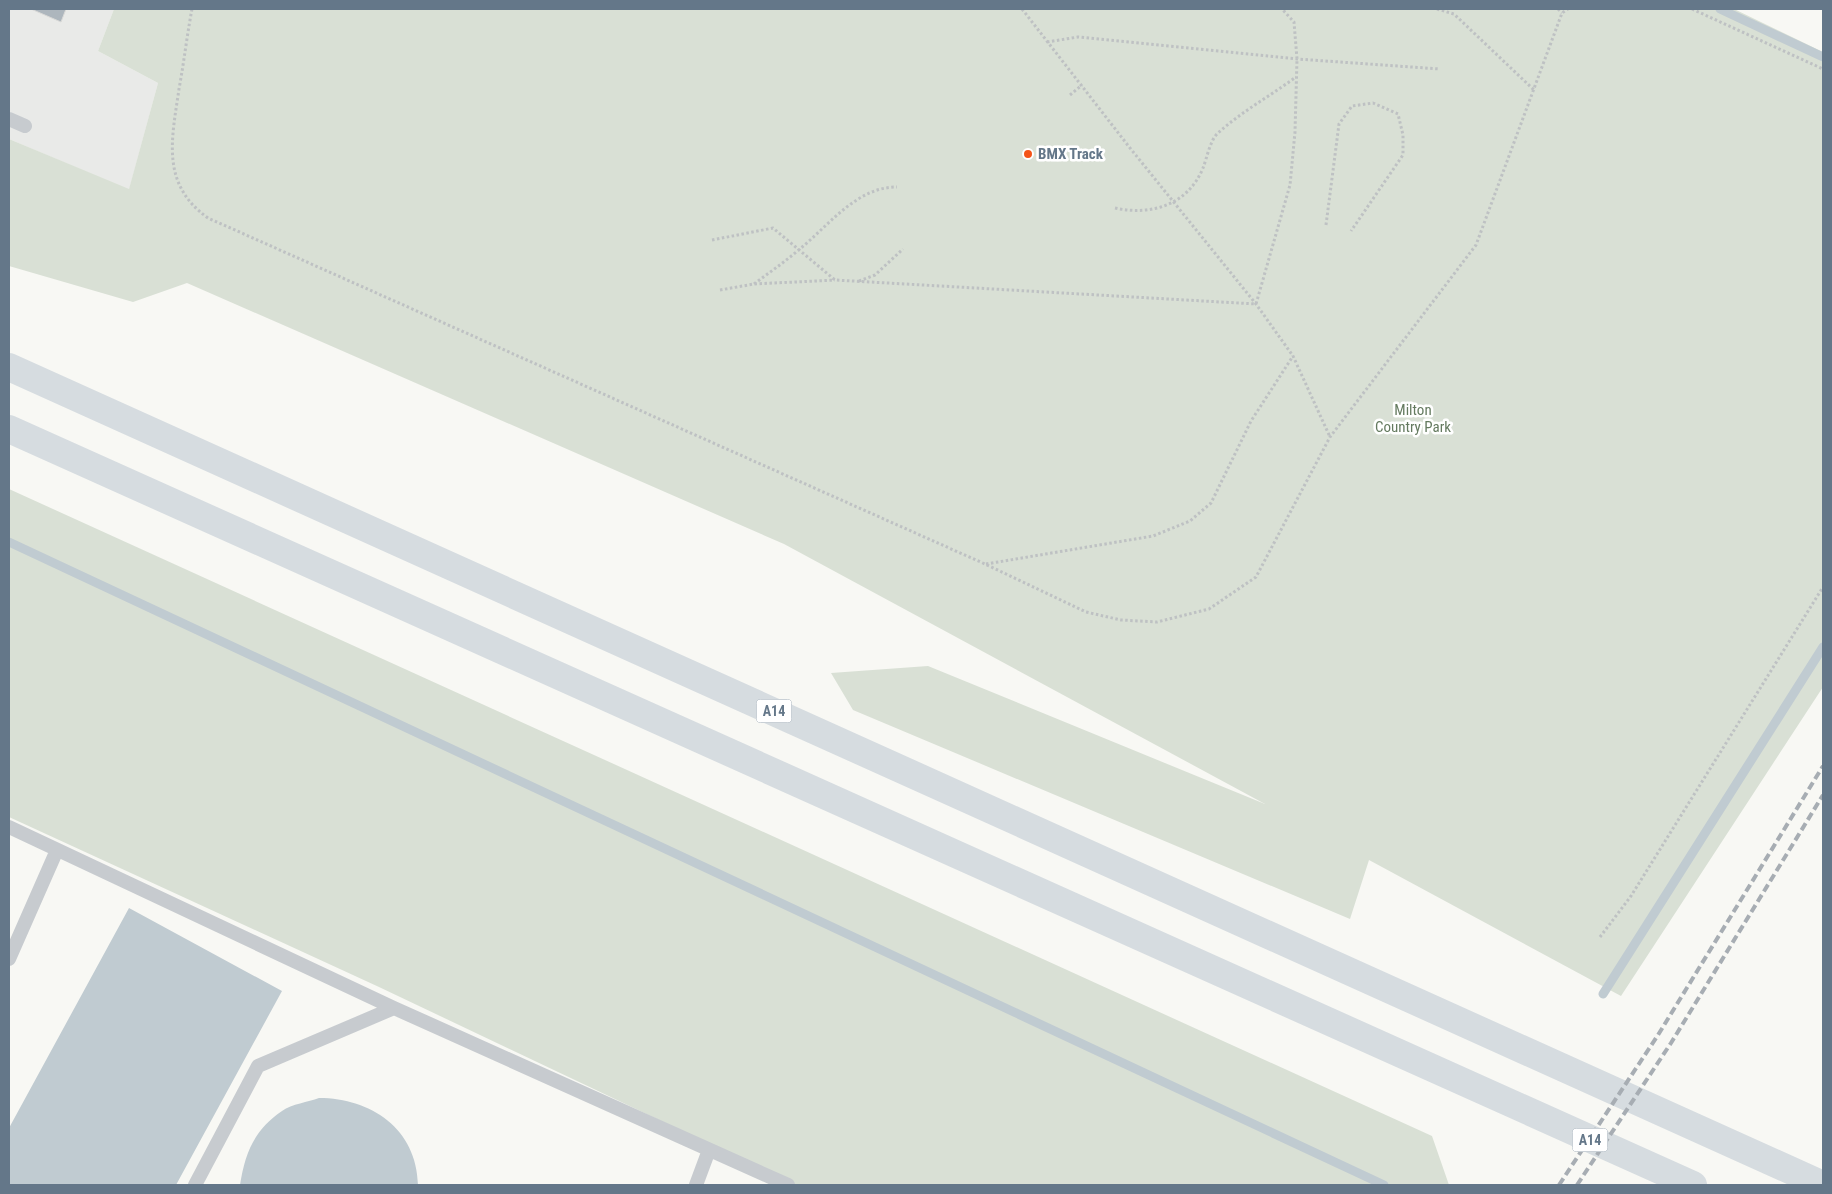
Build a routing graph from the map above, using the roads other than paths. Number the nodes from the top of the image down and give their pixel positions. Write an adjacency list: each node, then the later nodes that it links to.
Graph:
1 (9, 119): 2 (lane)
2 (25, 126)
3 (9, 367): 14 (highway, A14)
4 (9, 429): 10 (highway, A14)
5 (9, 827): 6 (lane)
6 (56, 850): 7 (lane); 8 (lane)
7 (9, 959)
8 (394, 1008): 9 (lane); 11 (lane)
9 (709, 1150): 12 (lane); 13 (lane)
10 (1685, 1182)
11 (194, 1185)
12 (696, 1185)
13 (788, 1185)
14 (1823, 1185)

